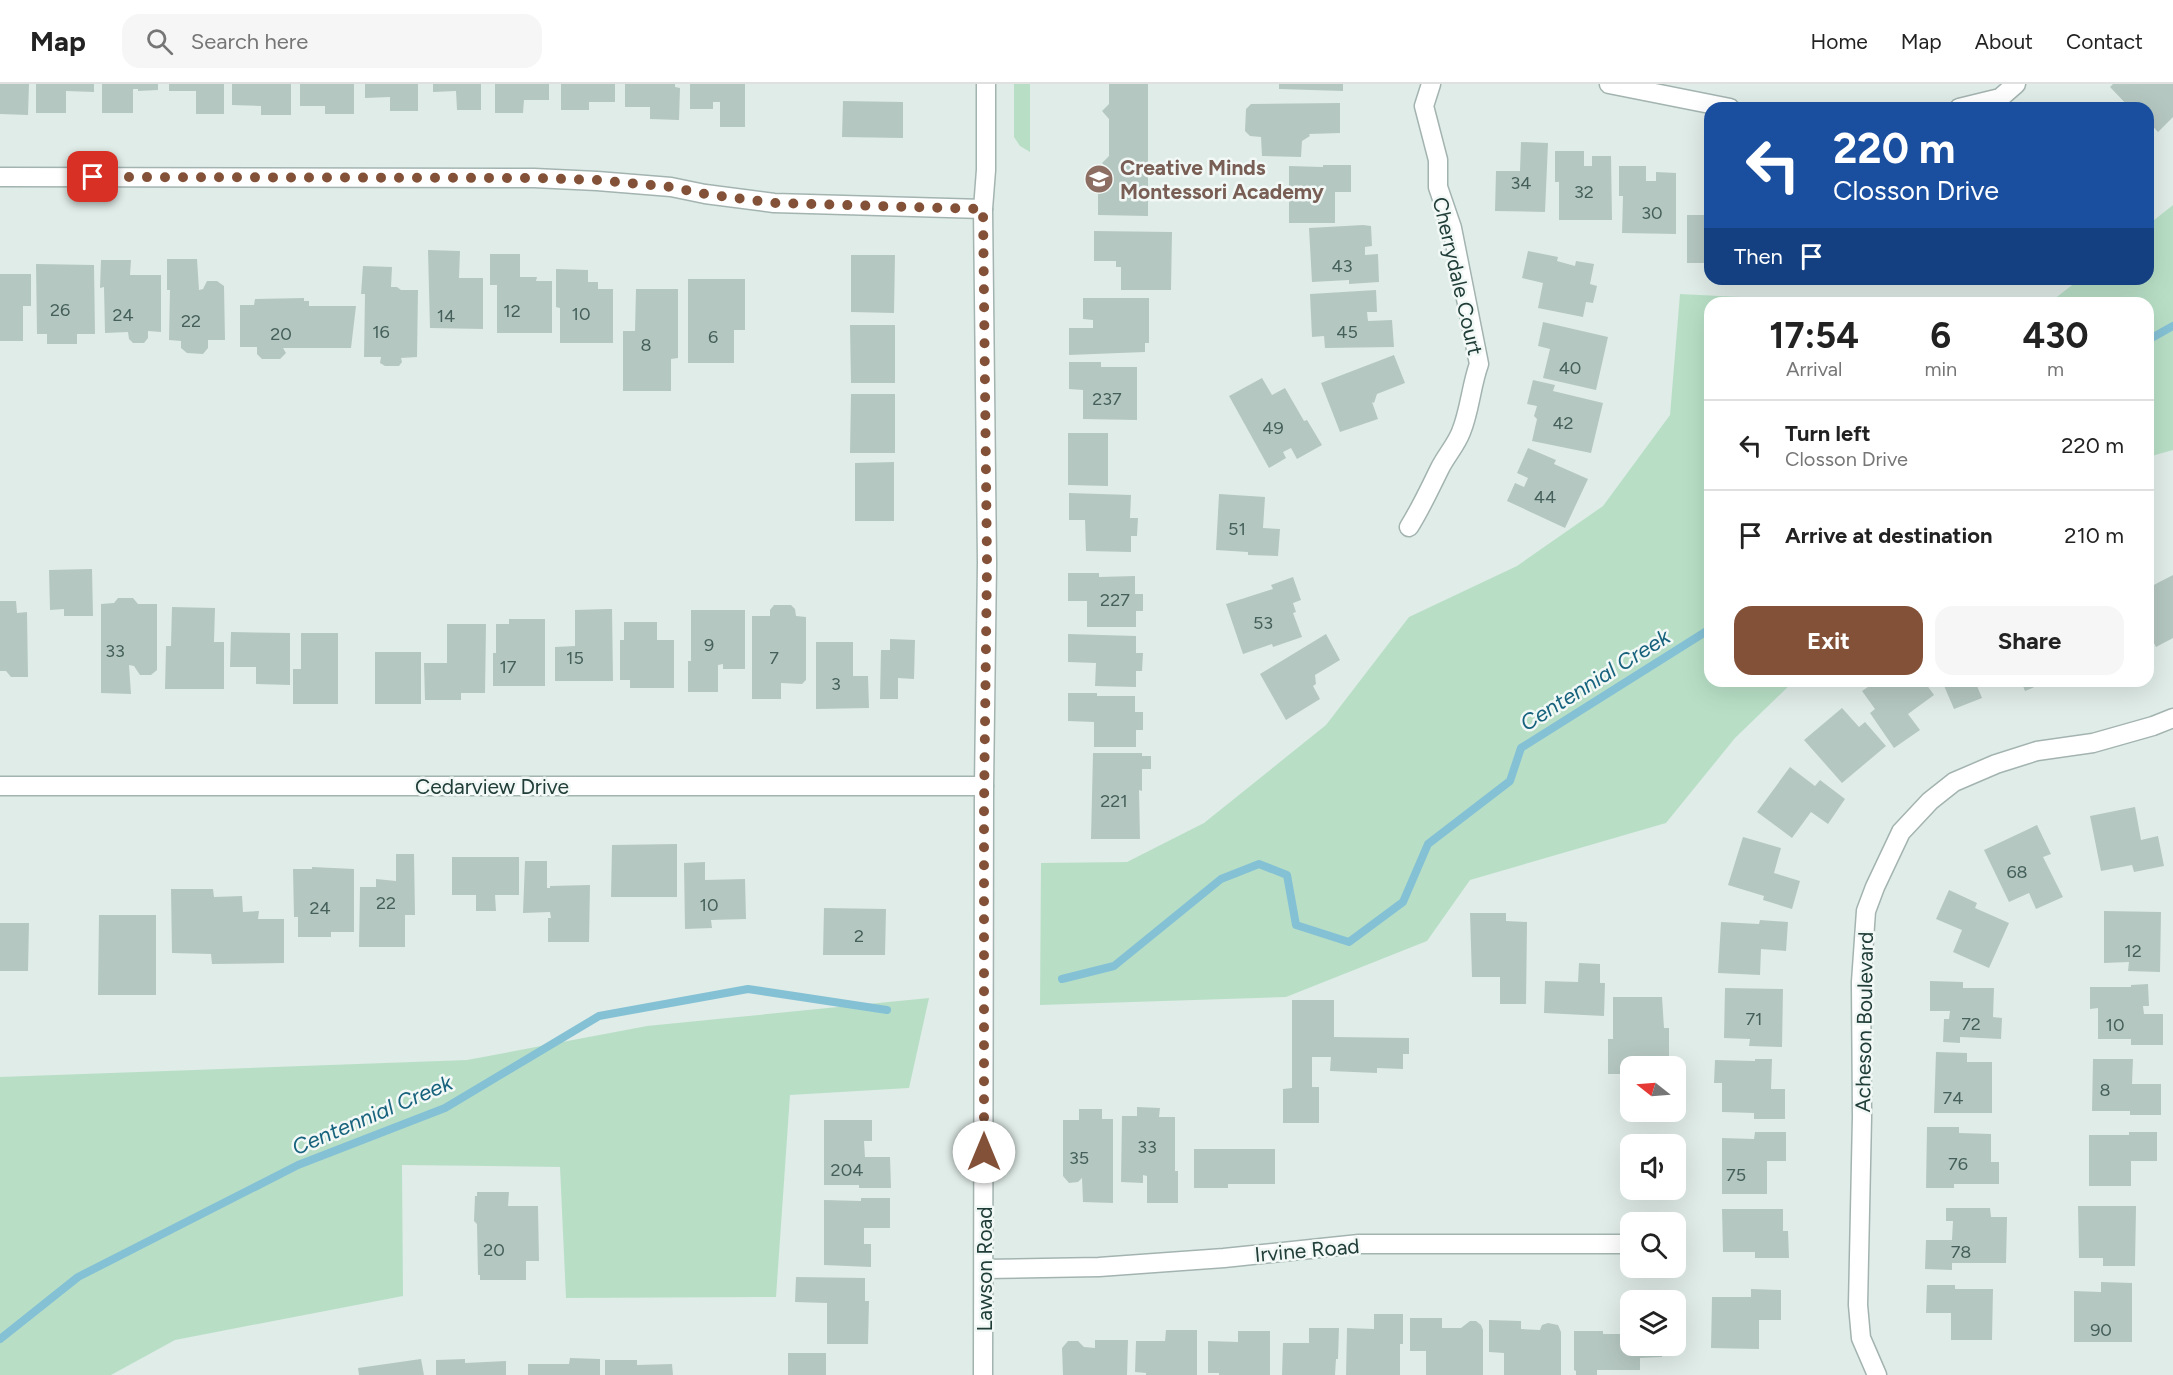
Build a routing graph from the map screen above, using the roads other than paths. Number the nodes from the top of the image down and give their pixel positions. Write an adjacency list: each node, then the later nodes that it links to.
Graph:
1 (986, 84): 8 (street, Lawson Road)
2 (1431, 84): 9 (street, Cherrydale Court)
3 (1610, 84): 6 (street)
4 (2016, 84): 5 (street)
5 (1984, 102)
6 (1704, 103)
7 (0, 177): 8 (street)
8 (983, 209): 12 (street, Lawson Road)
9 (1410, 527)
10 (2173, 718): 16 (street, Acheson Boulevard)
11 (0, 786): 12 (street, Cedarview Drive)
12 (984, 786): 14 (street, Lawson Road)
13 (1620, 1244): 14 (street, Irvine Road)
14 (984, 1269): 15 (street, Lawson Road)
15 (983, 1375)
16 (1877, 1375)

